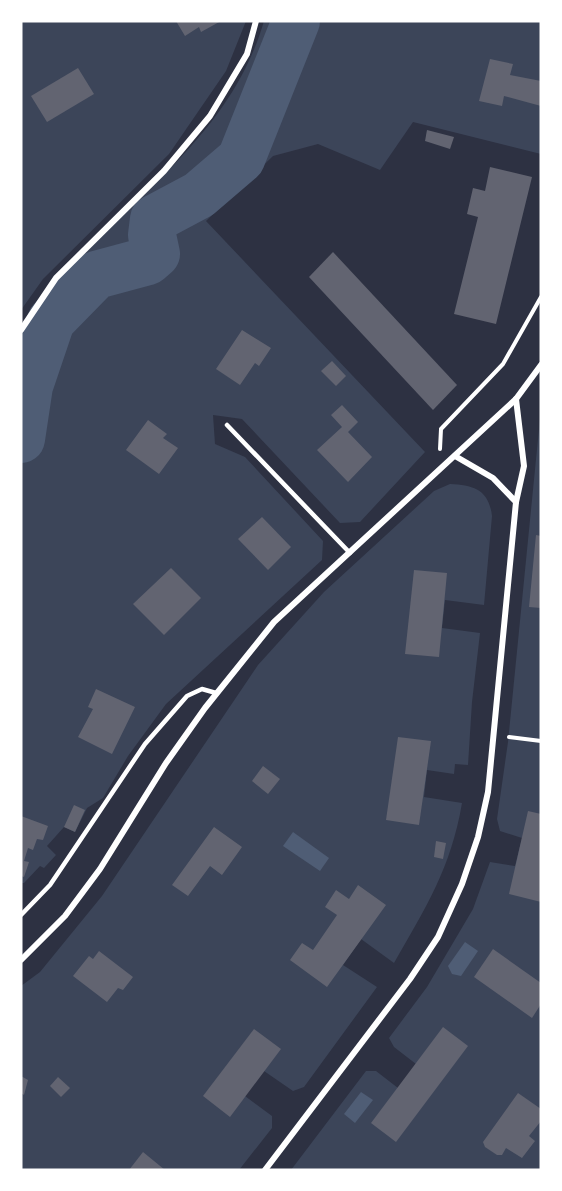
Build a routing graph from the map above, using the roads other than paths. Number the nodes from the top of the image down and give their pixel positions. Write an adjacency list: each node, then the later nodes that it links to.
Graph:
1 (256, 21): 2 (street)
2 (21, 330)
3 (541, 365): 4 (street)
4 (516, 399): 6 (street); 7 (street)
5 (227, 425): 8 (lane)
6 (455, 456): 7 (street); 8 (street)
7 (516, 502): 12 (street)
8 (350, 553): 9 (street)
9 (216, 693): 10 (lane); 11 (street)
10 (21, 915)
11 (21, 960)
12 (265, 1170)

